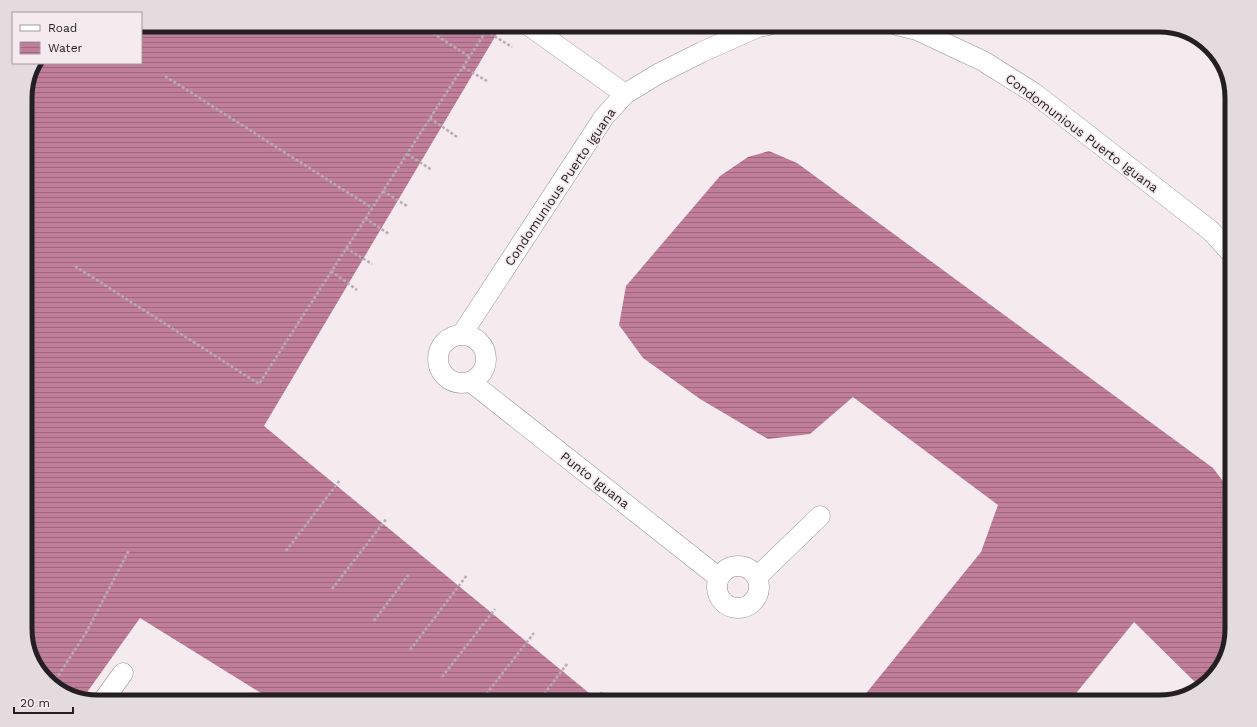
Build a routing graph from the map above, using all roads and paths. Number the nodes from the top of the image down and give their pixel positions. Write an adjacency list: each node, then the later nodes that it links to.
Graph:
1 (431, 32): 8 (path)
2 (485, 32): 8 (path)
3 (488, 32): 7 (path)
4 (538, 32): 12 (street)
5 (747, 32): 12 (street, Condomunious Puerto Iguana)
6 (921, 32): 22 (street, Condomunious Puerto Iguana)
7 (512, 48)
8 (470, 57): 9 (path)
9 (463, 67): 11 (path); 13 (path)
10 (165, 76): 19 (path)
11 (487, 81)
12 (625, 94): 28 (street, Condomunious Puerto Iguana)
13 (430, 118): 14 (path); 15 (path)
14 (457, 137)
15 (407, 154): 16 (path); 17 (path)
16 (432, 170)
17 (383, 190): 18 (path); 19 (path)
18 (407, 206)
19 (372, 208): 20 (path)
20 (365, 218): 21 (path); 23 (path)
21 (389, 234)
22 (1225, 246)
23 (346, 248): 24 (path); 26 (path)
24 (372, 264)
25 (75, 266): 26 (path)
26 (331, 271): 27 (path)
27 (357, 290)
28 (462, 334): 29 (street); 29 (street)
29 (471, 382): 37 (street, Punto Iguana)
30 (340, 480): 34 (path)
31 (820, 516): 38 (street)
32 (386, 518): 39 (path)
33 (129, 550): 47 (path)
34 (286, 551)
35 (409, 574): 41 (path)
36 (467, 575): 43 (path)
37 (718, 577): 38 (street); 38 (street)
38 (757, 577)
39 (332, 590)
40 (495, 609): 46 (path)
41 (374, 621)
42 (534, 633): 50 (path)
43 (410, 650)
44 (568, 664): 51 (path)
45 (123, 673): 49 (street)
46 (442, 677)
47 (56, 680)
48 (602, 692): 52 (path)
49 (107, 695)
50 (485, 695)
51 (544, 695)
52 (600, 695)

